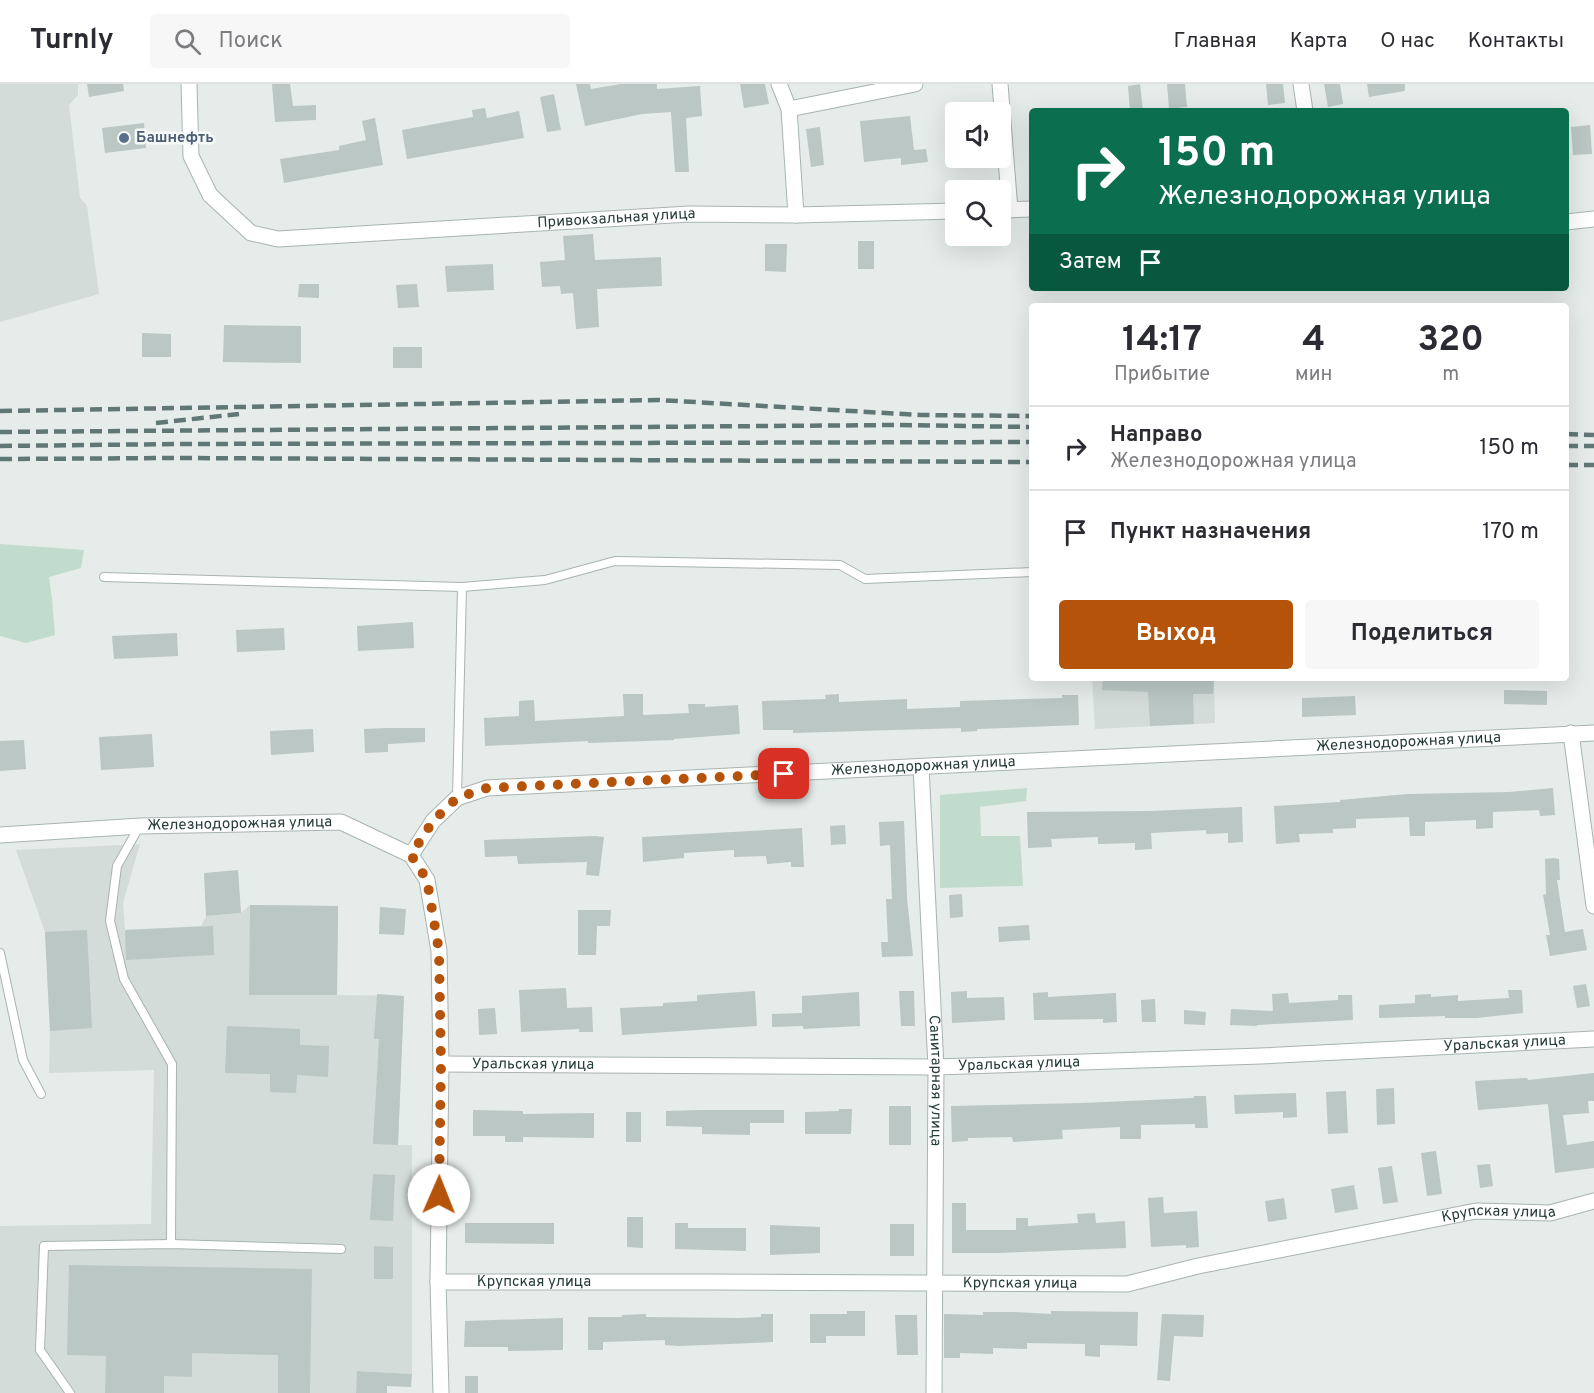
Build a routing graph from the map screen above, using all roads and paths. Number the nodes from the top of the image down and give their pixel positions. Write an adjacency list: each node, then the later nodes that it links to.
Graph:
1 (189, 84): 12 (street, Привокзальная улица)
2 (779, 84): 7 (street)
3 (915, 84): 7 (street)
4 (1000, 84): 8 (street)
5 (1301, 84): 6 (street)
6 (1305, 108)
7 (789, 109): 12 (street)
8 (1004, 180)
9 (1029, 209): 10 (street)
10 (1011, 210)
11 (945, 211): 12 (street, Привокзальная улица)
12 (796, 215)
13 (1594, 219): 14 (street)
14 (1569, 222)
15 (1029, 572): 17 (lane)
16 (104, 577): 17 (lane)
17 (462, 587): 21 (lane)
18 (1571, 733): 19 (street, Железнодорожная улица); 20 (street, Железнодорожная улица); 25 (street)
19 (1594, 733)
20 (921, 767): 21 (street, Железнодорожная улица); 29 (street, Санитарная улица)
21 (457, 798): 24 (street, Железнодорожная улица)
22 (140, 826): 23 (street, Железнодорожная улица); 24 (street, Железнодорожная улица); 32 (lane)
23 (0, 835)
24 (411, 855): 28 (street)
25 (1594, 906)
26 (0, 953): 30 (lane)
27 (1594, 1039): 29 (street, Уральская улица)
28 (441, 1064): 29 (street, Уральская улица); 34 (street)
29 (936, 1067): 35 (street, Санитарная улица)
30 (41, 1094)
31 (1594, 1202): 35 (street, Крупская улица)
32 (171, 1244): 33 (lane); 36 (lane)
33 (341, 1249)
34 (438, 1282): 35 (street, Крупская улица); 37 (street)
35 (934, 1284): 38 (street, Санитарная улица)
36 (70, 1393)
37 (441, 1393)
38 (934, 1393)

